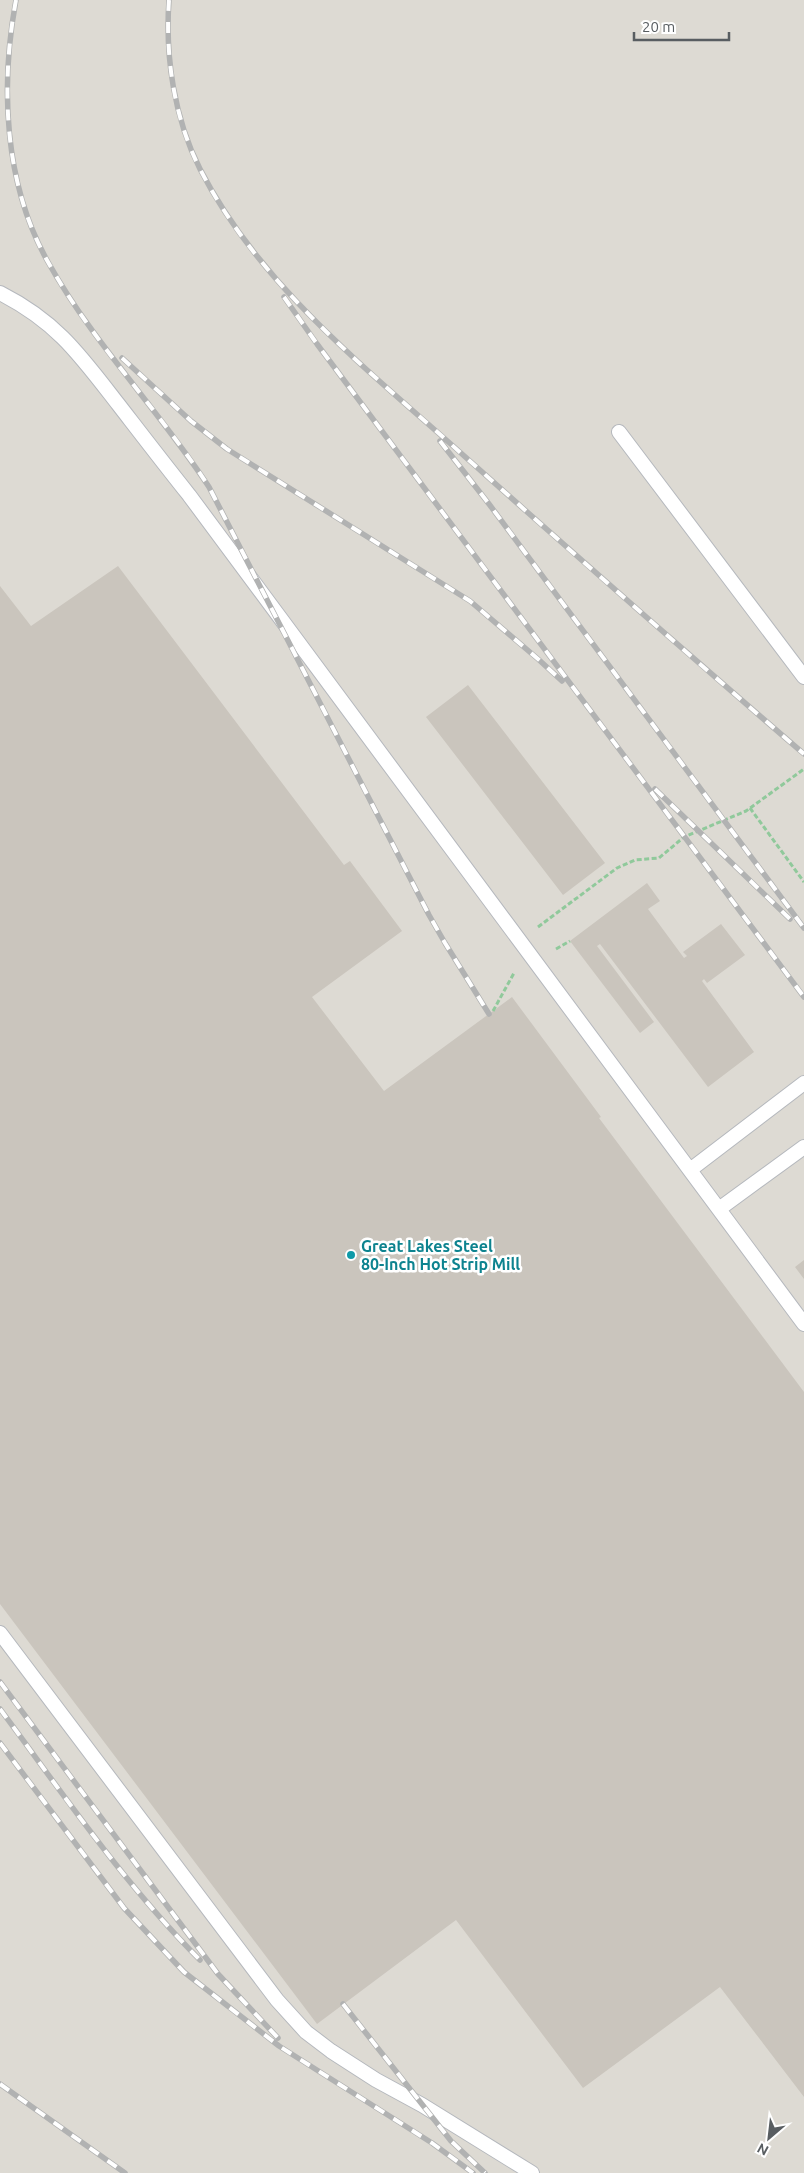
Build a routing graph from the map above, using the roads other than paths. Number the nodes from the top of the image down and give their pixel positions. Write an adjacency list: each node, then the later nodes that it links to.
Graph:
1 (0, 293): 6 (lane)
2 (619, 432): 3 (lane)
3 (804, 677)
4 (804, 1083): 6 (lane)
5 (804, 1147): 7 (lane)
6 (690, 1170): 7 (lane)
7 (719, 1209): 8 (lane)
8 (804, 1324)
9 (0, 1633): 10 (lane)
10 (532, 2173)

